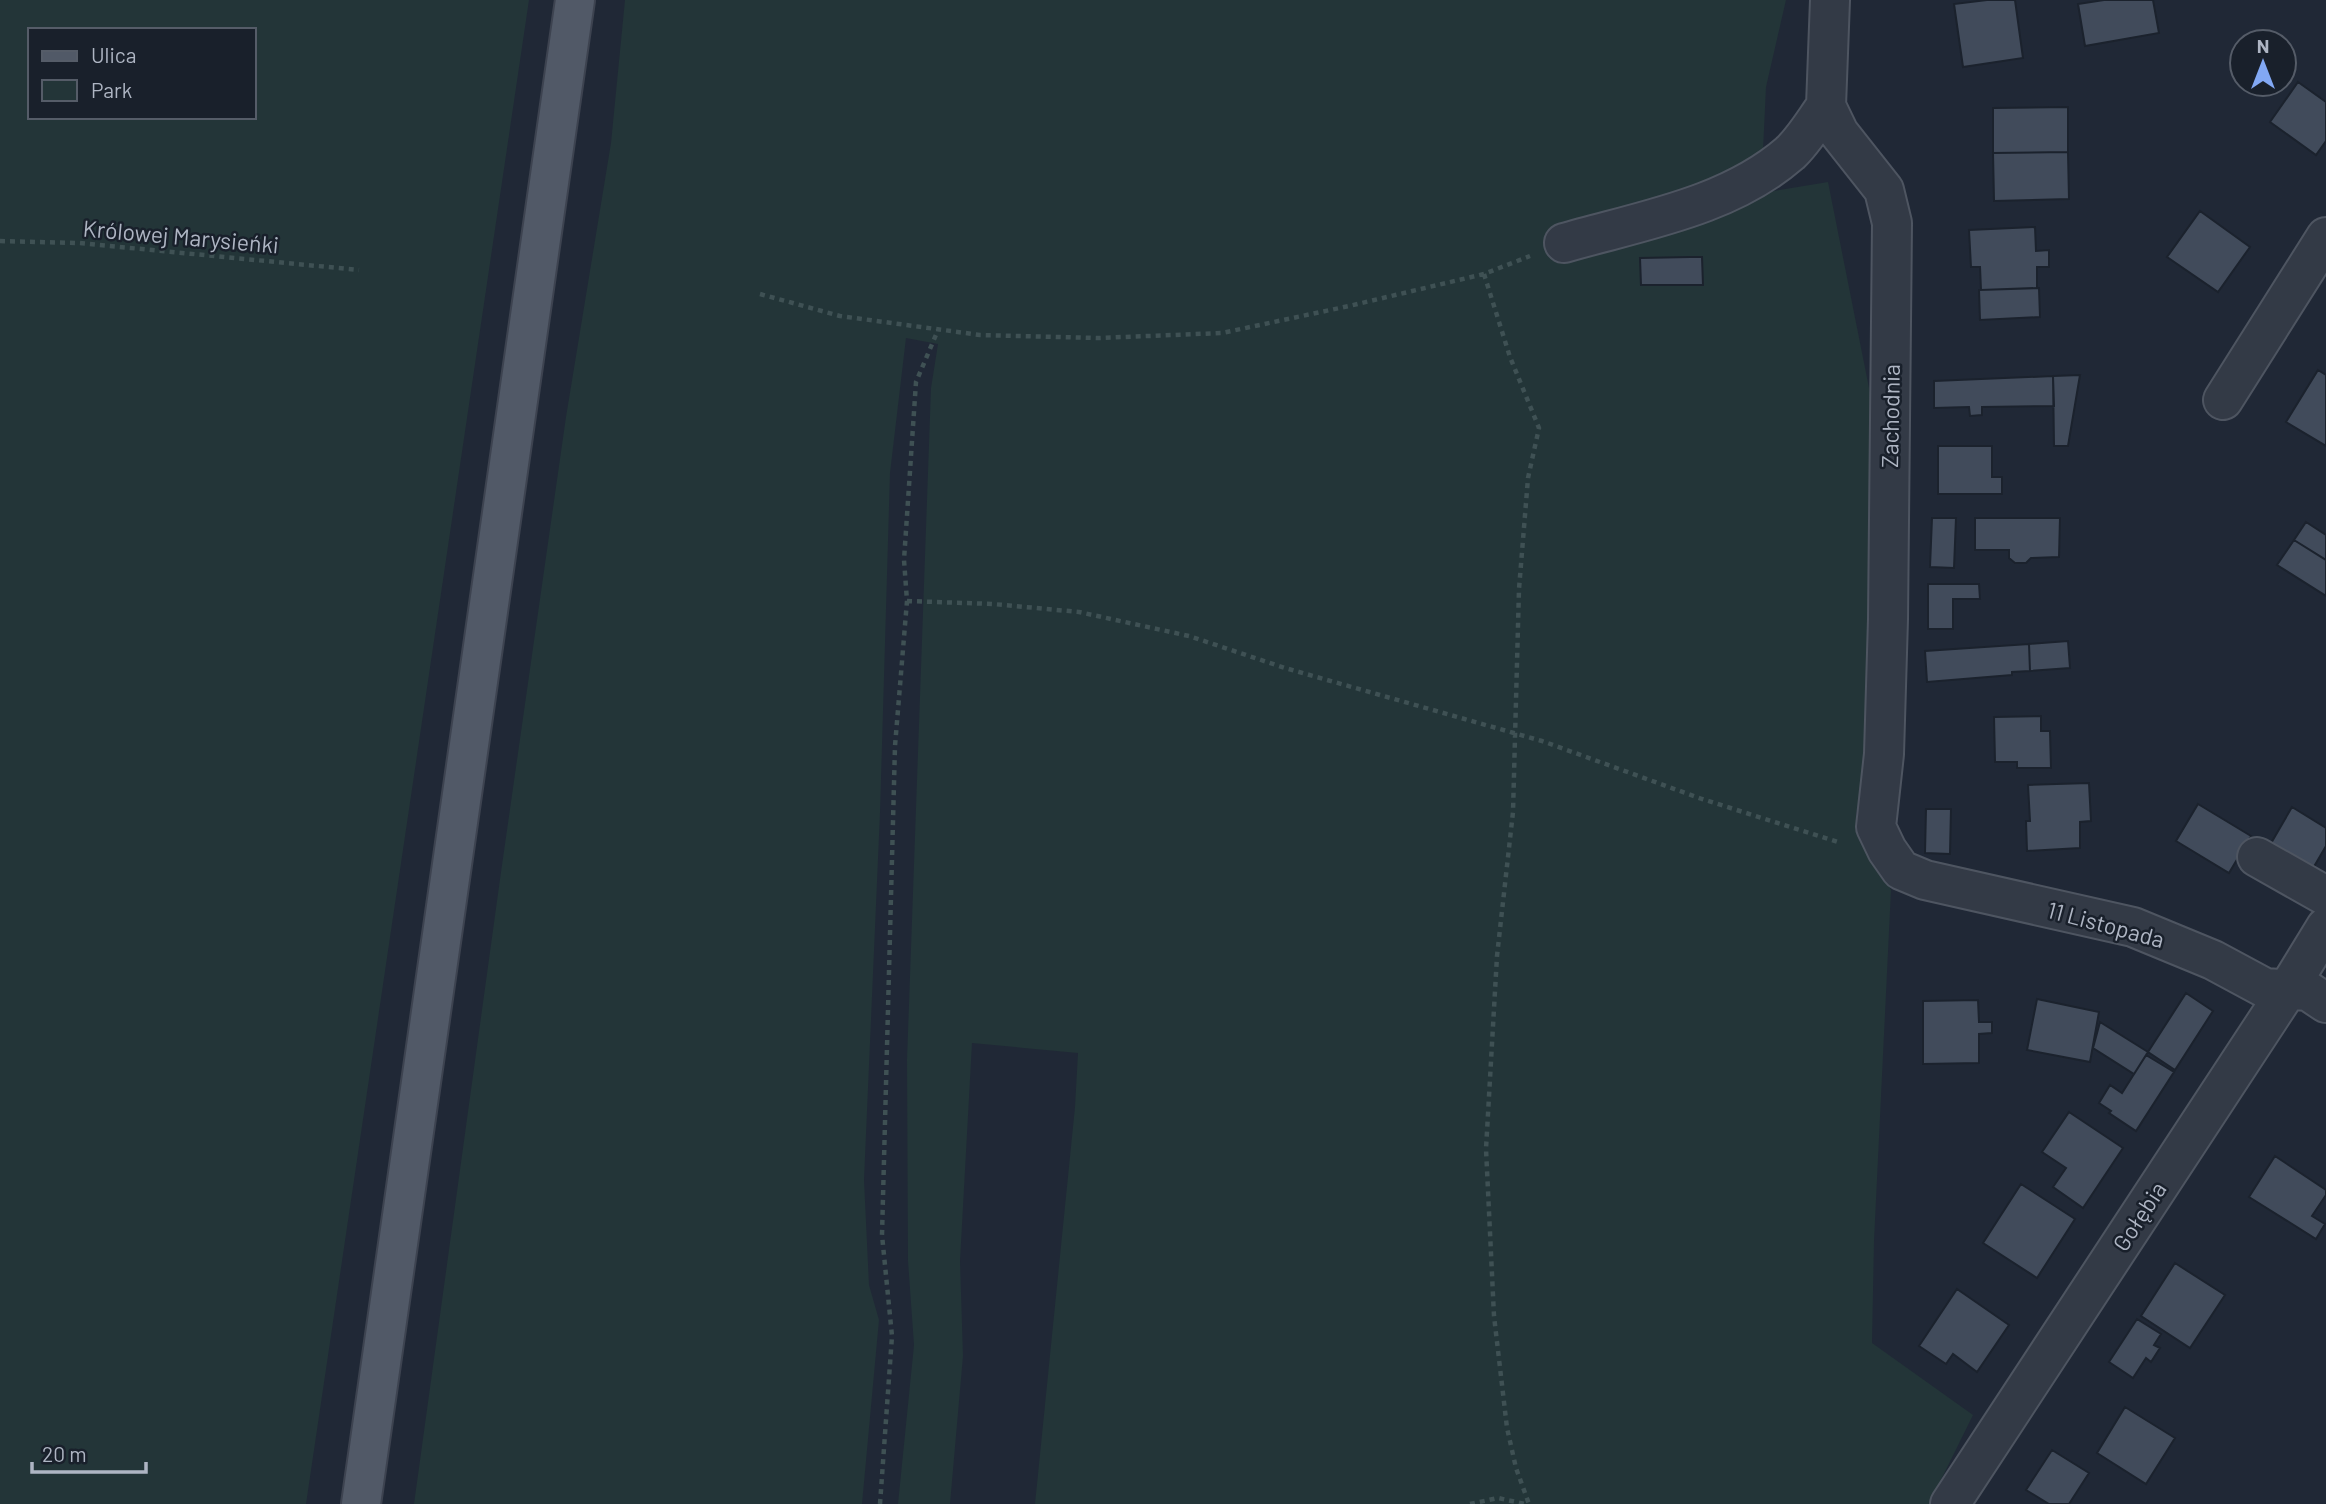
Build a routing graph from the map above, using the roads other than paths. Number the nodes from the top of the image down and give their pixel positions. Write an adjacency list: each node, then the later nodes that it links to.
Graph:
1 (575, 0): 13 (main road)
2 (1830, 0): 3 (street, Zachodnia)
3 (1826, 106): 5 (street); 7 (street, Zachodnia)
4 (2326, 237): 6 (street)
5 (1564, 243)
6 (2223, 400)
7 (1886, 850): 11 (street, 11 Listopada)
8 (2257, 856): 9 (street)
9 (2326, 896)
10 (2326, 928): 11 (street, Gołębia)
11 (2288, 989): 12 (street, 11 Listopada); 14 (street, Gołębia)
12 (2326, 1003)
13 (361, 1504)
14 (1950, 1504)

